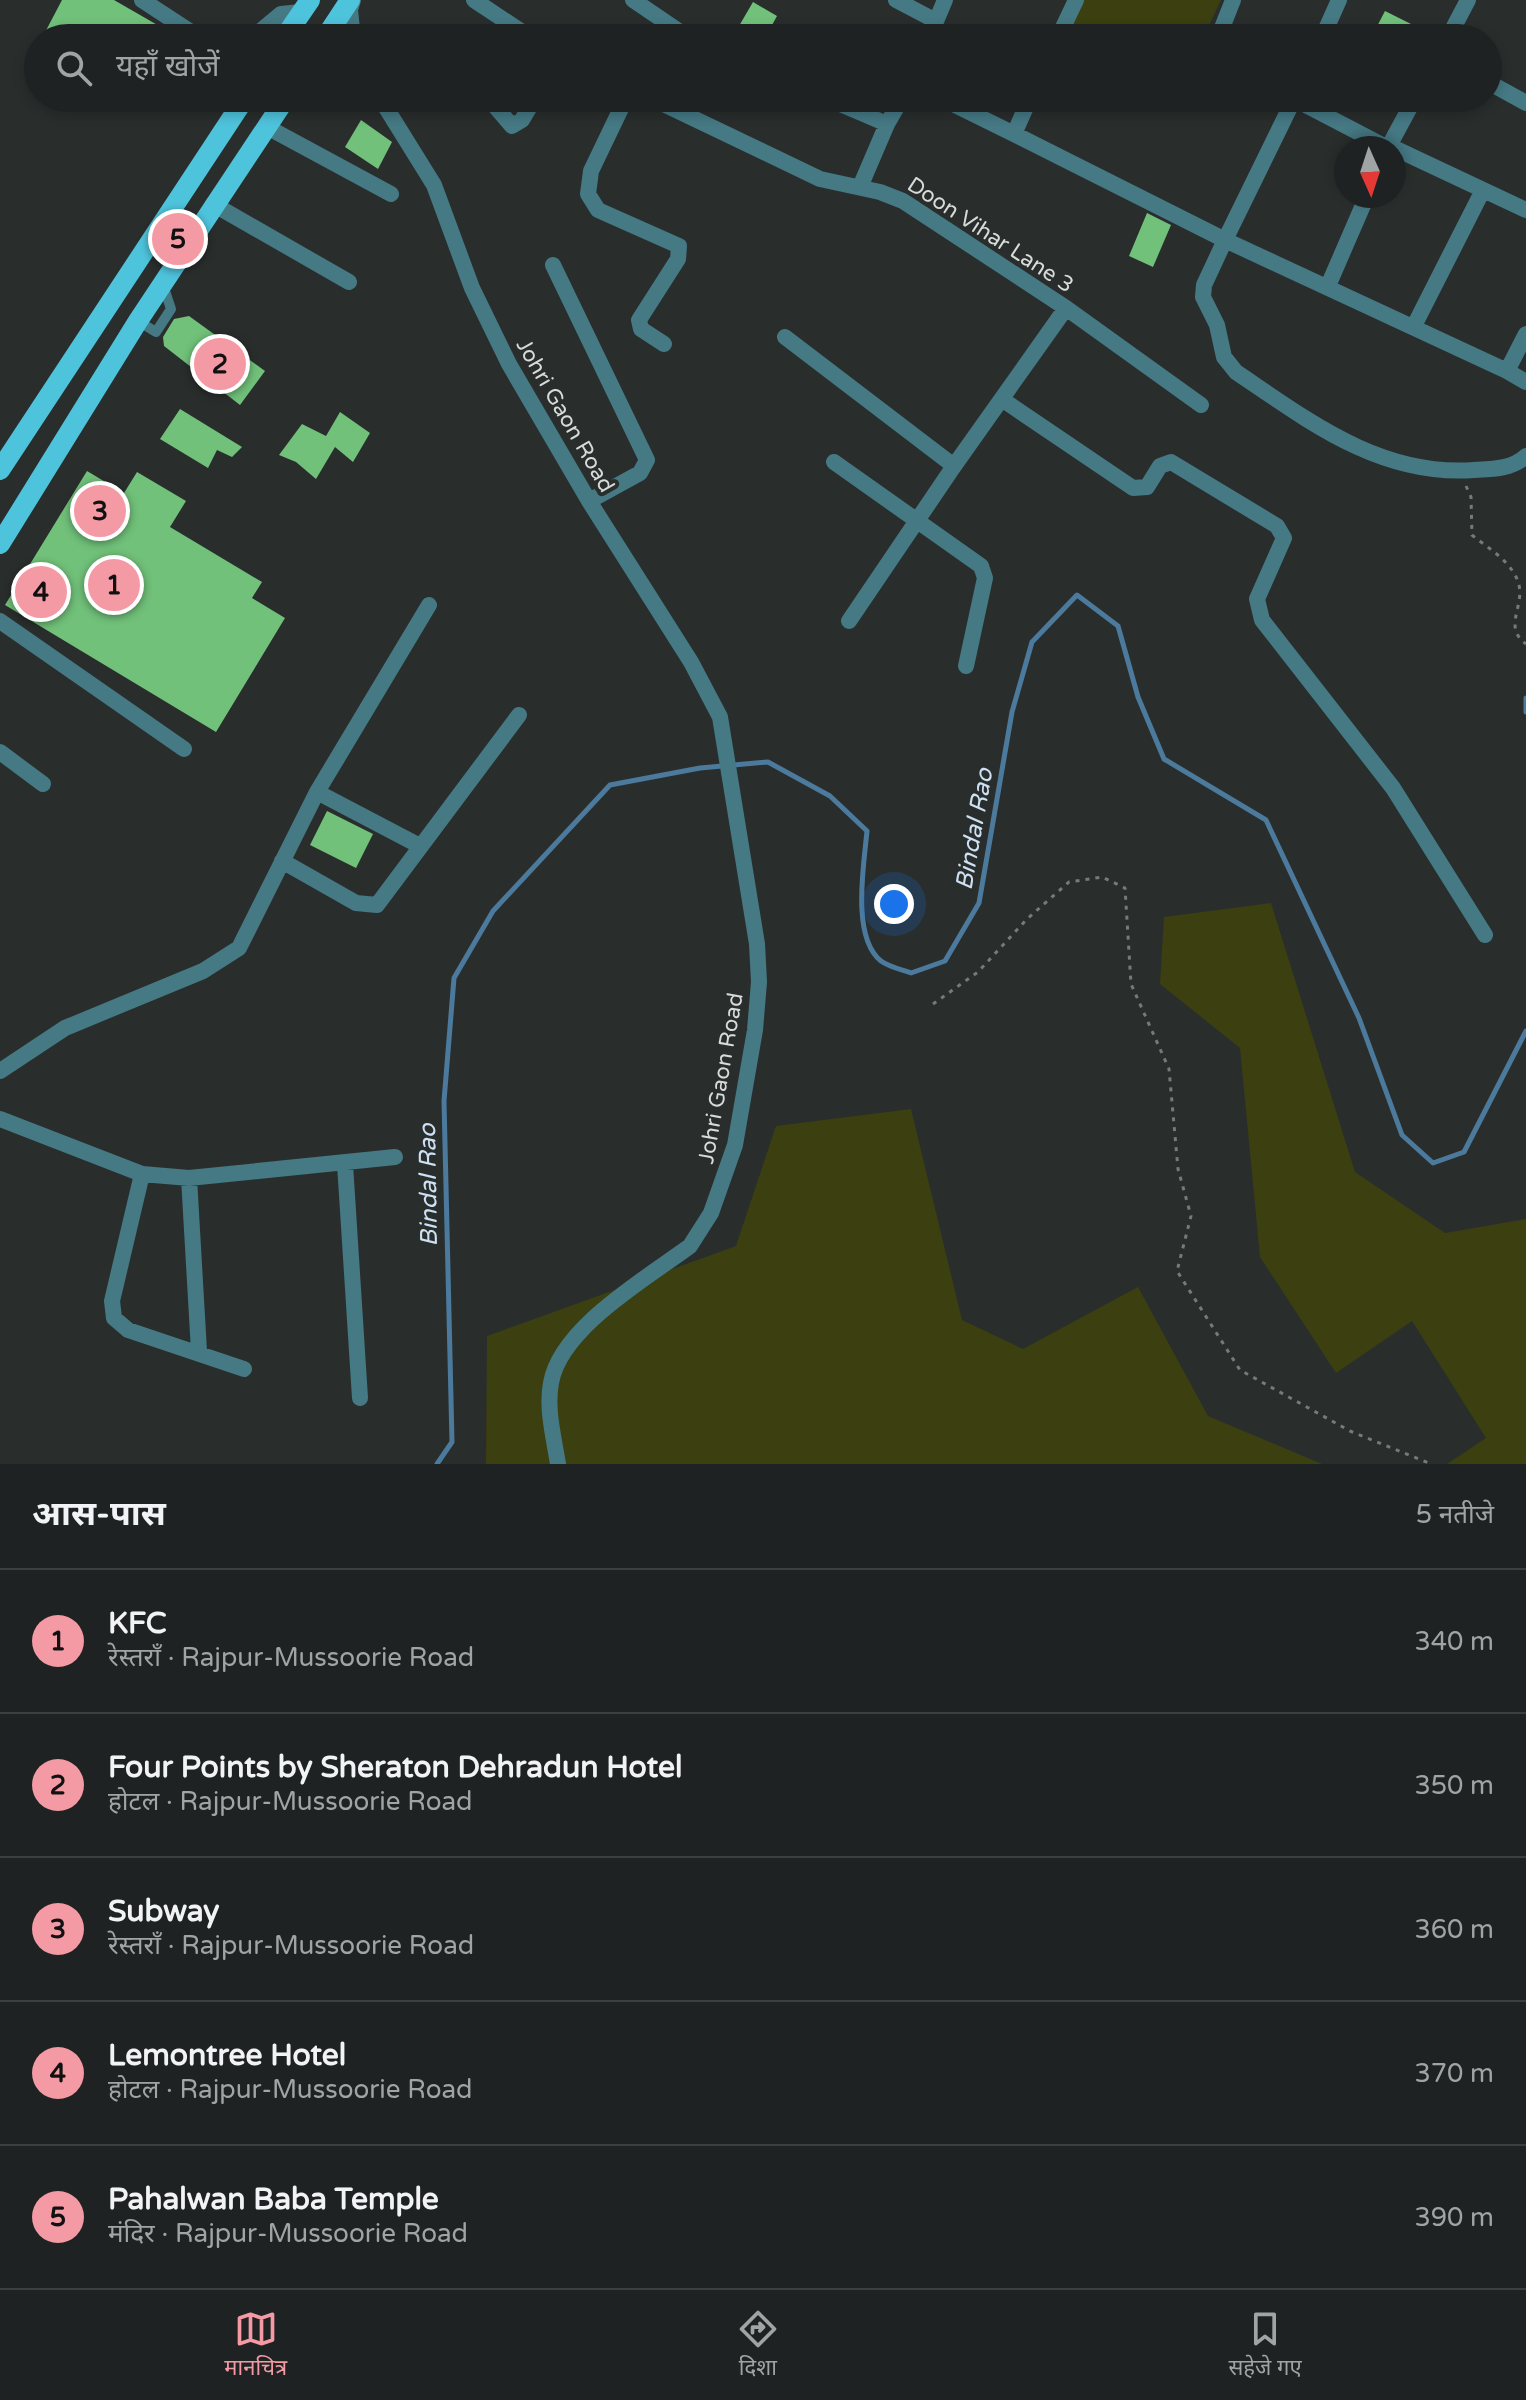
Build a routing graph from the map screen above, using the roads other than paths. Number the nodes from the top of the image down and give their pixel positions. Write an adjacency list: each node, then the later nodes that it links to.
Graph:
1 (142, 0): 13 (street)
2 (352, 0): 16 (main road); 17 (street)
3 (474, 0): 18 (street)
4 (633, 0): 19 (street)
5 (896, 0): 12 (street)
6 (945, 0): 12 (street)
7 (1076, 0): 21 (street)
8 (1233, 0): 22 (street)
9 (1339, 0): 23 (street)
10 (1468, 0): 24 (street)
11 (305, 6): 14 (street); 15 (main road)
12 (936, 21): 20 (street)
13 (179, 24)
14 (269, 24)
15 (293, 24)
16 (338, 24)
17 (352, 24)
18 (505, 24)
19 (668, 24)
20 (935, 24)
21 (1065, 24)
22 (1224, 24)
23 (1328, 24)
24 (1455, 24)
25 (1502, 90): 26 (street)
26 (1526, 103)
27 (236, 112): 69 (main road)
28 (277, 112): 42 (main road)
29 (389, 112): 70 (street, Johri Gaon Road)
30 (500, 112): 31 (street)
31 (527, 112)
32 (619, 112): 61 (street)
33 (680, 112): 47 (street, Doon Vihar Lane 3)
34 (859, 112): 41 (street)
35 (894, 112): 41 (street)
36 (969, 112): 43 (street)
37 (1024, 112): 43 (street)
38 (1287, 112): 53 (street)
39 (1321, 112): 44 (street)
40 (1408, 112): 45 (street)
41 (887, 124): 47 (street)
42 (267, 127): 49 (street); 50 (main road)
43 (1014, 134): 53 (street)
44 (1368, 136)
45 (1397, 136)
46 (1406, 155): 48 (street)
47 (860, 187): 57 (street, Doon Vihar Lane 3)
48 (1483, 190): 52 (street); 58 (street)
49 (391, 194)
50 (213, 204): 55 (street); 72 (main road)
51 (1362, 208): 56 (street)
52 (1526, 210)
53 (1225, 240): 56 (street); 66 (street)
54 (553, 265): 70 (street)
55 (349, 282)
56 (1328, 286): 58 (street)
57 (1066, 308): 64 (street); 65 (street, Doon Vihar Lane 3)
58 (1414, 326): 62 (street)
59 (1526, 334): 62 (street)
60 (785, 337): 68 (street)
61 (664, 344)
62 (1507, 371): 63 (street)
63 (1526, 382)
64 (1003, 400): 68 (street); 84 (street)
65 (1201, 405)
66 (1526, 456)
67 (834, 462): 71 (street)
68 (954, 466): 71 (street)
69 (0, 470)
70 (589, 501): 94 (street, Johri Gaon Road)
71 (918, 523): 75 (street); 76 (street)
72 (0, 544)
73 (429, 605): 81 (street)
74 (0, 621): 78 (street)
75 (849, 621)
76 (966, 666)
77 (519, 715): 82 (street)
78 (184, 749)
79 (0, 752): 80 (street)
80 (43, 784)
81 (317, 792): 82 (street); 83 (street)
82 (420, 846): 83 (street)
83 (282, 861): 85 (street)
84 (1485, 935)
85 (0, 1071)
86 (0, 1119): 89 (street)
87 (395, 1157): 88 (street)
88 (345, 1164): 90 (street); 93 (street)
89 (142, 1174): 90 (street); 91 (street)
90 (189, 1178): 91 (street)
91 (199, 1351): 92 (street)
92 (244, 1369)
93 (360, 1398)
94 (558, 1464)

